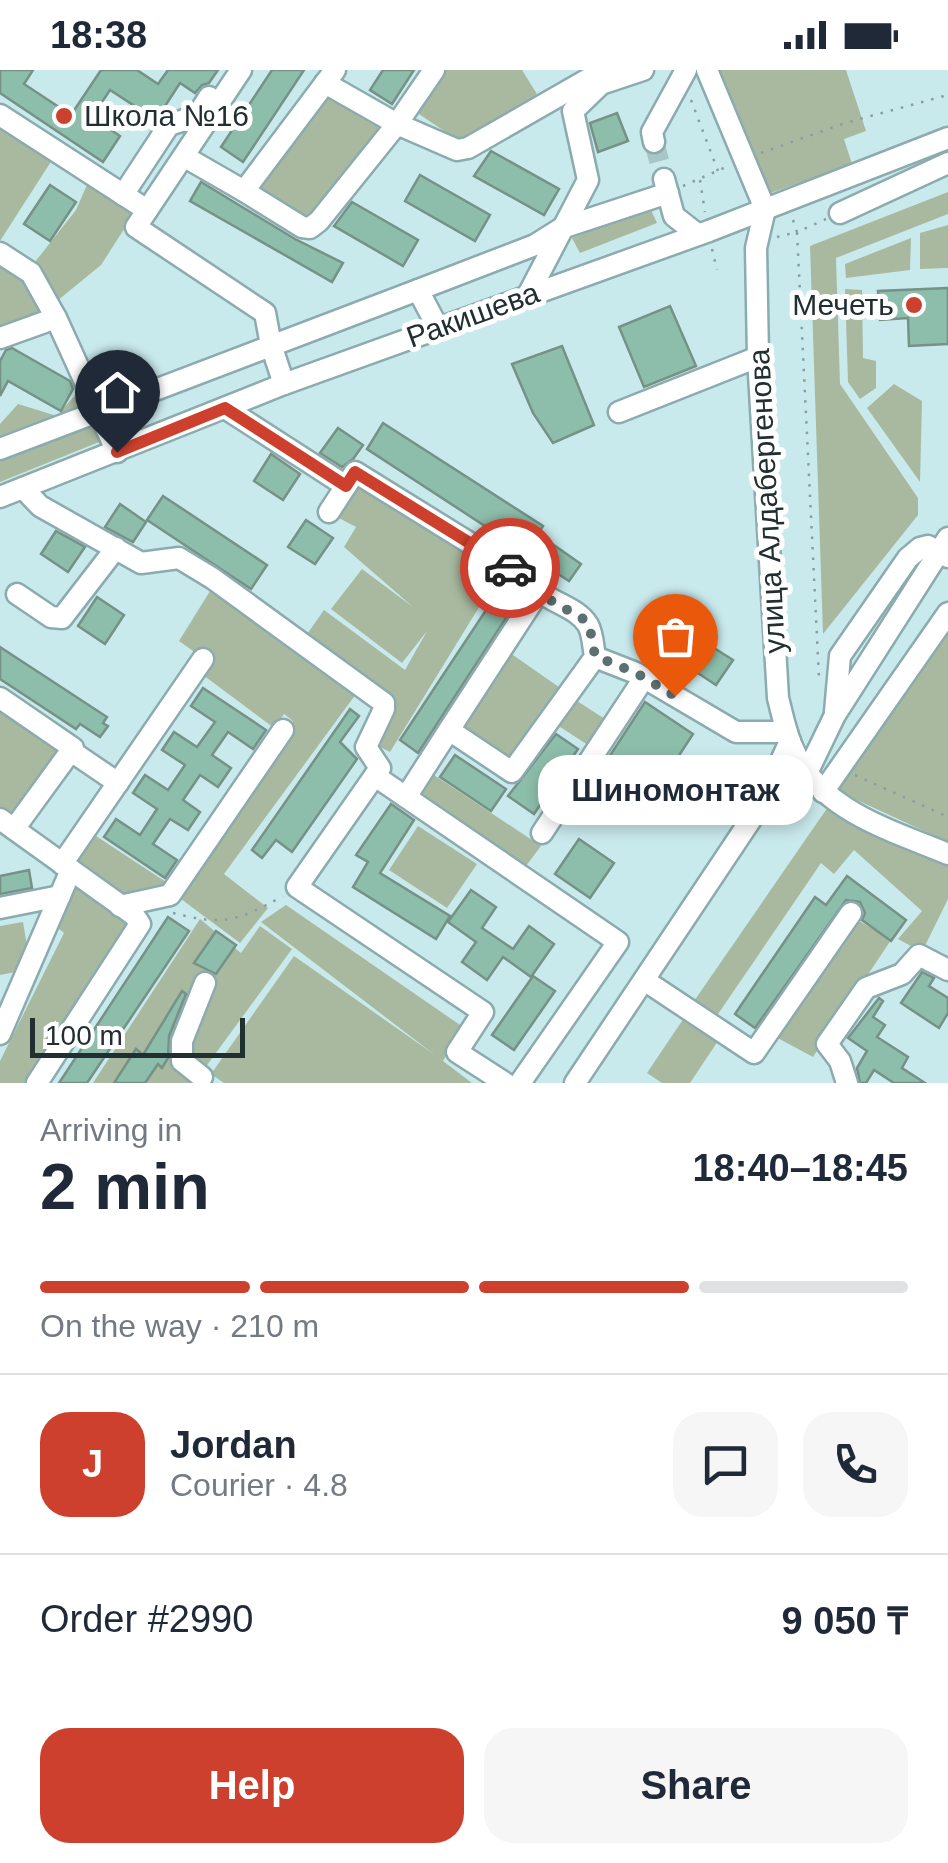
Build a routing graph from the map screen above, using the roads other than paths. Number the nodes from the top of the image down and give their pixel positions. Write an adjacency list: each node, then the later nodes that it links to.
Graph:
1 (227, 70): 17 (street)
2 (242, 70): 14 (street)
3 (434, 70): 11 (street)
4 (646, 70): 9 (street); 21 (street)
5 (707, 70): 18 (street)
6 (600, 71): 11 (street)
7 (684, 73): 9 (street)
8 (330, 77): 11 (street); 16 (street)
9 (667, 104): 13 (street)
10 (0, 115): 17 (street)
11 (397, 124): 16 (street)
12 (948, 138): 18 (street, Ракишева)
13 (654, 142)
14 (185, 157): 16 (street); 19 (street)
15 (948, 163): 20 (street)
16 (244, 191)
17 (123, 194): 19 (street)
18 (765, 209): 22 (street, Ракишева); 30 (street, улица Алдабергенова)
19 (147, 210): 29 (street)
20 (840, 213)
21 (562, 228): 22 (street); 24 (street); 25 (street)
22 (697, 234): 25 (street, Ракишева)
23 (0, 253): 26 (street)
24 (418, 290): 27 (street); 29 (street)
25 (528, 295): 27 (street, Ракишева)
26 (56, 318): 28 (street); 33 (street)
27 (438, 328): 31 (street, Ракишева)
28 (0, 338)
29 (271, 345): 31 (street); 33 (street)
30 (758, 358): 34 (street); 52 (street, улица Алдабергенова)
31 (284, 384): 32 (street, Ракишева)
32 (225, 408): 36 (street, Ракишева); 37 (street)
33 (99, 410): 35 (street); 36 (street)
34 (619, 412)
35 (0, 448)
36 (117, 452): 38 (street, Ракишева)
37 (346, 486): 40 (street); 43 (street)
38 (23, 488): 39 (street, Ракишева); 41 (street)
39 (0, 497)
40 (329, 512)
41 (116, 548): 44 (street); 55 (street)
42 (946, 549): 54 (street)
43 (538, 593): 46 (street); 51 (street)
44 (17, 594)
45 (948, 613): 57 (street)
46 (595, 656): 48 (street); 51 (street)
47 (204, 659): 56 (street)
48 (644, 678): 52 (street); 60 (street)
49 (0, 698): 53 (street)
50 (283, 730): 64 (street)
51 (449, 730): 58 (street)
52 (788, 737): 54 (street, улица Алдабергенова); 68 (street)
53 (70, 751): 56 (street); 59 (street)
54 (808, 772): 57 (street, улица Алдабергенова)
55 (376, 776): 58 (street); 73 (street)
56 (118, 783): 62 (street)
57 (823, 792): 61 (street, улица Алдабергенова)
58 (406, 797): 74 (street)
59 (7, 824): 62 (street)
60 (542, 833)
61 (948, 854)
62 (67, 867): 63 (street); 64 (street)
63 (60, 896): 65 (street); 70 (street)
64 (120, 906): 72 (street)
65 (0, 908)
66 (851, 913): 68 (street)
67 (948, 970): 76 (street)
68 (644, 980): 75 (street)
69 (205, 983): 71 (street)
70 (0, 1034)
71 (203, 1081)
72 (37, 1083)
73 (504, 1083)
74 (520, 1083)
75 (575, 1083)
76 (847, 1083)

